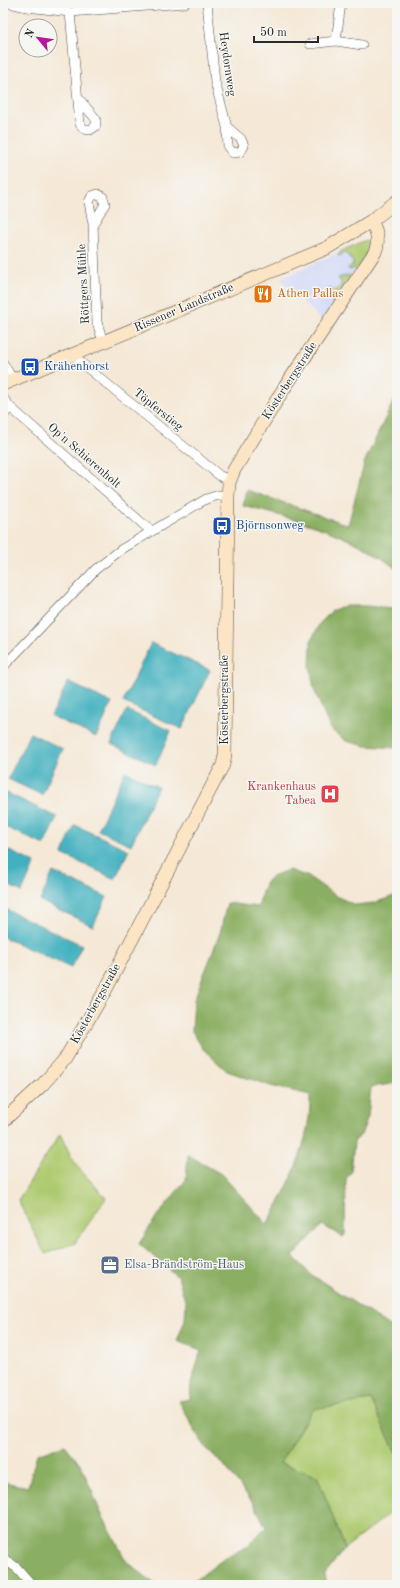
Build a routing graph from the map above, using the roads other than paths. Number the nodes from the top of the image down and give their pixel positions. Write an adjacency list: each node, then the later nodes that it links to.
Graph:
1 (9, 3): 5 (street)
2 (186, 3): 5 (street)
3 (207, 3): 10 (street, Heydornweg)
4 (340, 3): 6 (street)
5 (70, 12): 9 (street)
6 (336, 41): 7 (street); 8 (street)
7 (310, 44)
8 (362, 45)
9 (79, 99)
10 (227, 127)
11 (397, 202): 13 (street, Rissener Landstraße)
12 (93, 224): 14 (street, Röttgers Mühle)
13 (366, 224): 14 (street, Rissener Landstraße); 21 (street, Kösterbergstraße)
14 (103, 342): 15 (street, Rissener Landstraße)
15 (75, 354): 17 (street, Rissener Landstraße); 21 (street, Töpferstieg)
16 (3, 363): 17 (street)
17 (8, 382)
18 (3, 398): 19 (street, Op'n Schierenholt)
19 (10, 407): 20 (street); 23 (street, Op'n Schierenholt)
20 (3, 416)
21 (230, 480): 22 (street, Kösterbergstraße)
22 (228, 496): 23 (street); 25 (street, Kösterbergstraße)
23 (151, 531): 24 (street)
24 (3, 667)
25 (3, 1120)
26 (3, 1558): 27 (street)
27 (32, 1585)

